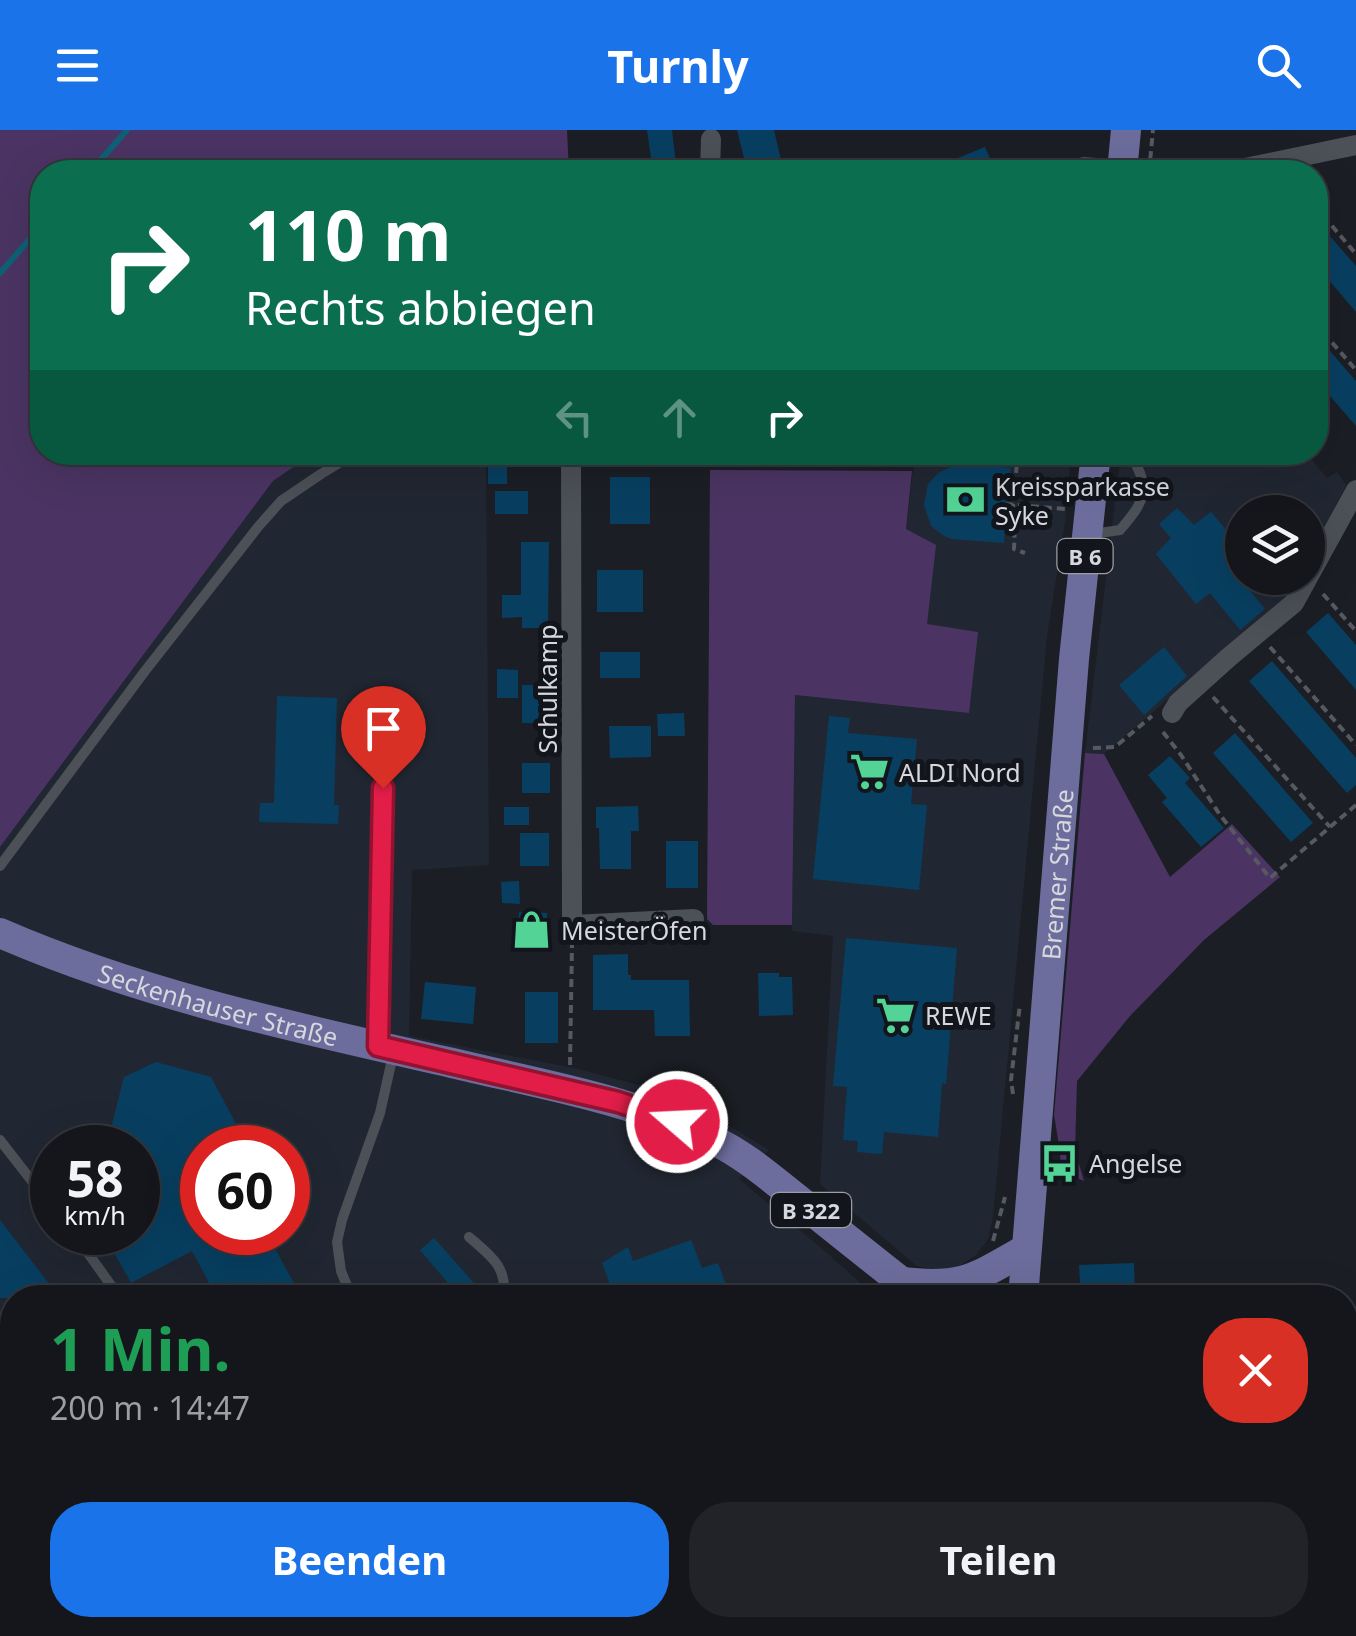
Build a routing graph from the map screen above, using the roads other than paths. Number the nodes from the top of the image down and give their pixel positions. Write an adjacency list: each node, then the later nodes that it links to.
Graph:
1 (1126, 130): 5 (main road)
2 (711, 139): 4 (street)
3 (1356, 145): 6 (street)
4 (710, 160)
5 (1130, 160)
6 (1284, 160)
7 (336, 465): 17 (lane)
8 (571, 465): 18 (street, Schulkamp)
9 (1095, 465): 12 (main road, Bremer Straße / B 6)
10 (1136, 465): 12 (lane)
11 (1356, 490): 13 (street)
12 (1088, 535): 24 (main road, Bremer Straße / B 6)
13 (1325, 546)
14 (1298, 595): 15 (street)
15 (1166, 721)
16 (383, 788): 20 (lane)
17 (0, 866)
18 (694, 919)
19 (2, 934): 20 (main road, Seckenhauser Straße / B 322)
20 (386, 1048): 27 (lane); 29 (main road, Seckenhauser Straße / B 322)
21 (0, 1140): 22 (lane)
22 (30, 1179)
23 (469, 1237): 28 (lane)
24 (1026, 1249): 30 (main road); 31 (main road, Bremer Straße / B 6)
25 (89, 1255): 26 (lane)
26 (111, 1285)
27 (347, 1285)
28 (506, 1285)
29 (906, 1285)
30 (943, 1285)
31 (1023, 1285)

